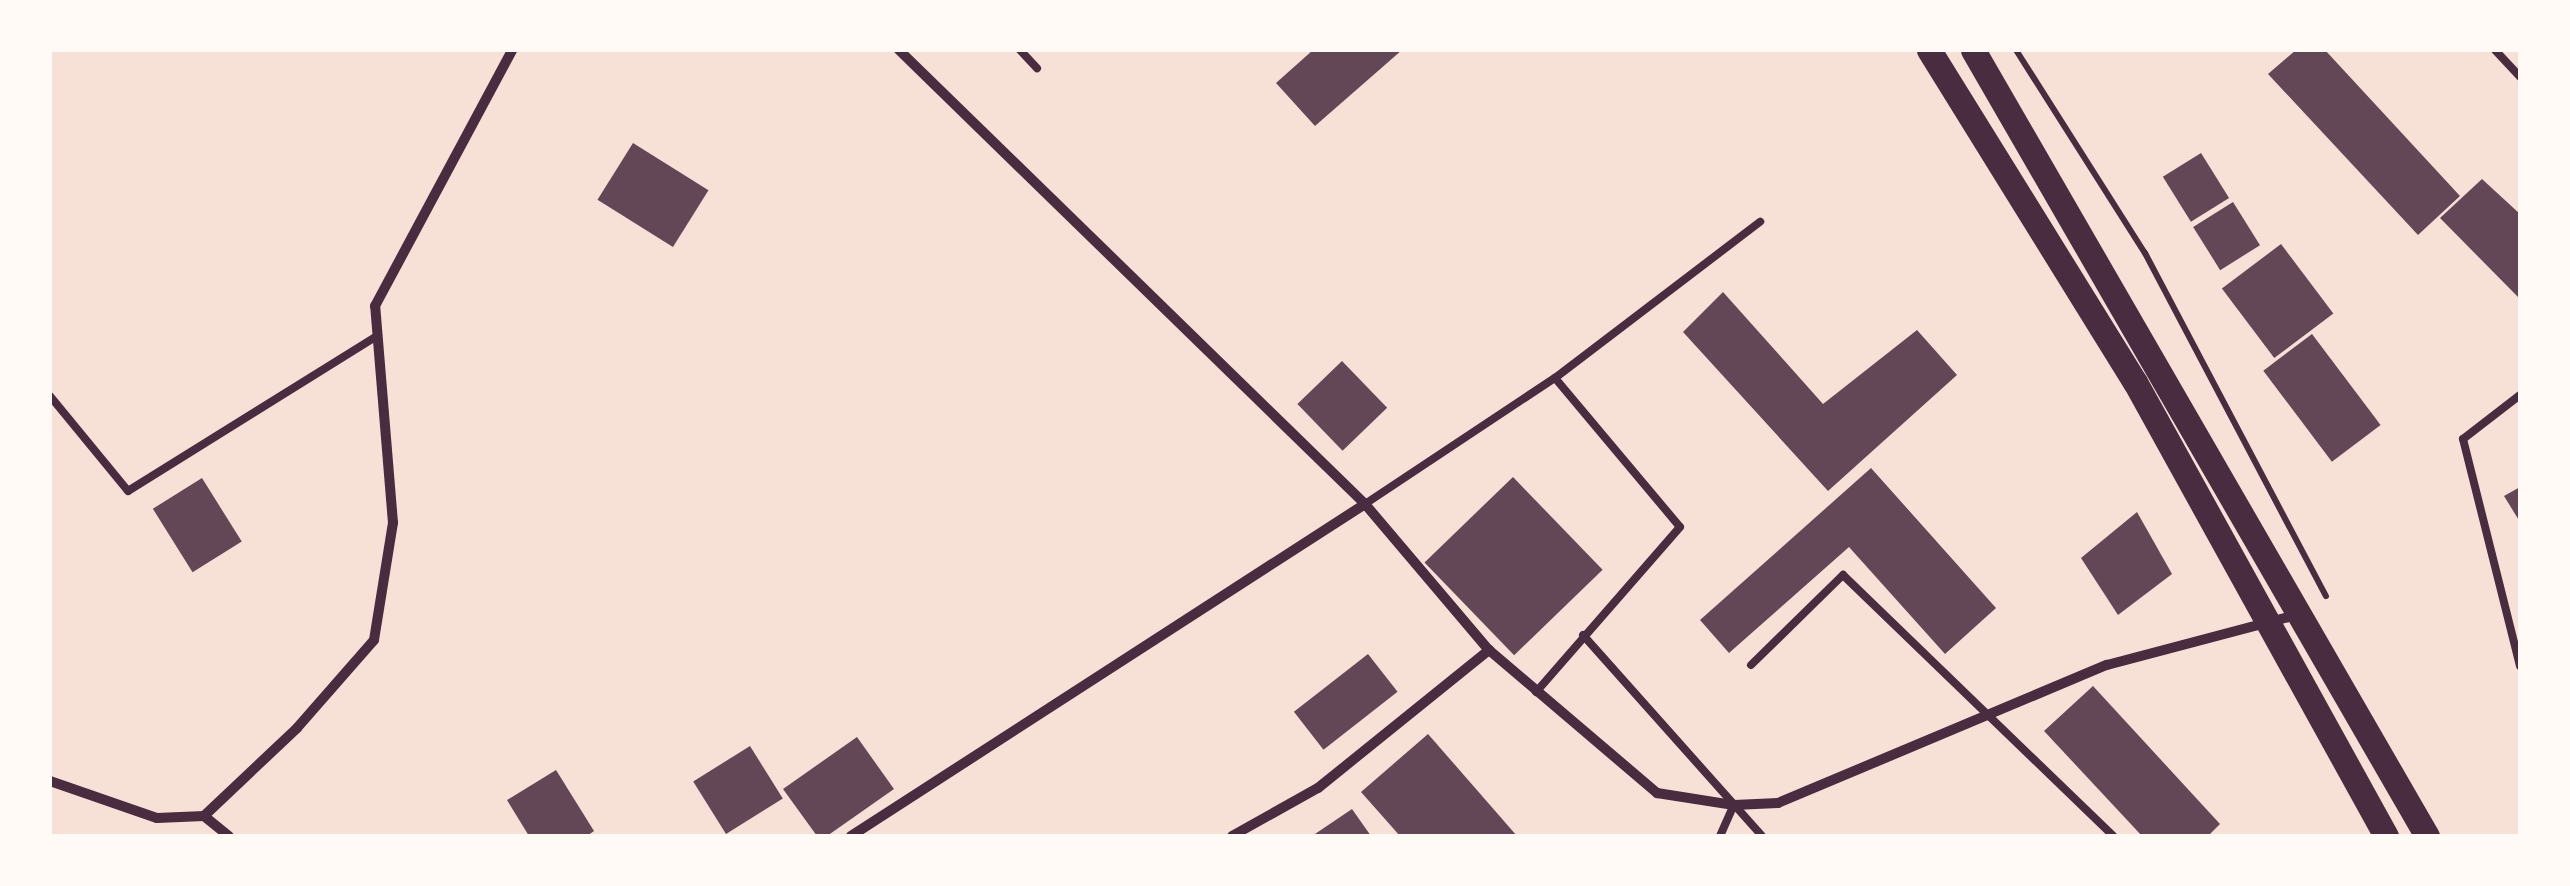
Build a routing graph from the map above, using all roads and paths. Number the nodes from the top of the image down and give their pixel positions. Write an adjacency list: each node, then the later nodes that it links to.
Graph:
1 (512, 50): 11 (street)
2 (899, 50): 15 (street)
3 (1020, 50): 8 (lane)
4 (1929, 50): 18 (main road)
5 (1973, 50): 17 (main road)
6 (2016, 50): 16 (path)
7 (2496, 50): 9 (lane)
8 (1037, 68)
9 (2520, 77)
10 (1760, 222): 12 (lane)
11 (378, 336): 14 (lane); 27 (street)
12 (1555, 378): 15 (lane); 19 (lane)
13 (2520, 395): 22 (lane)
14 (50, 396)
15 (1366, 504): 20 (street); 29 (street)
16 (2329, 603)
17 (2301, 614): 18 (street); 35 (main road)
18 (2267, 625): 24 (street); 34 (main road)
19 (1583, 635): 23 (lane); 26 (lane)
20 (1489, 650): 23 (street); 30 (street)
21 (1751, 665): 24 (lane)
22 (2520, 666)
23 (1536, 693): 26 (street)
24 (1991, 715): 26 (street); 33 (lane)
25 (50, 781): 27 (street)
26 (1734, 805): 31 (lane); 32 (lane)
27 (204, 816): 28 (street)
28 (228, 836)
29 (852, 836)
30 (1232, 836)
31 (1720, 836)
32 (1762, 836)
33 (2113, 836)
34 (2386, 836)
35 (2427, 836)

